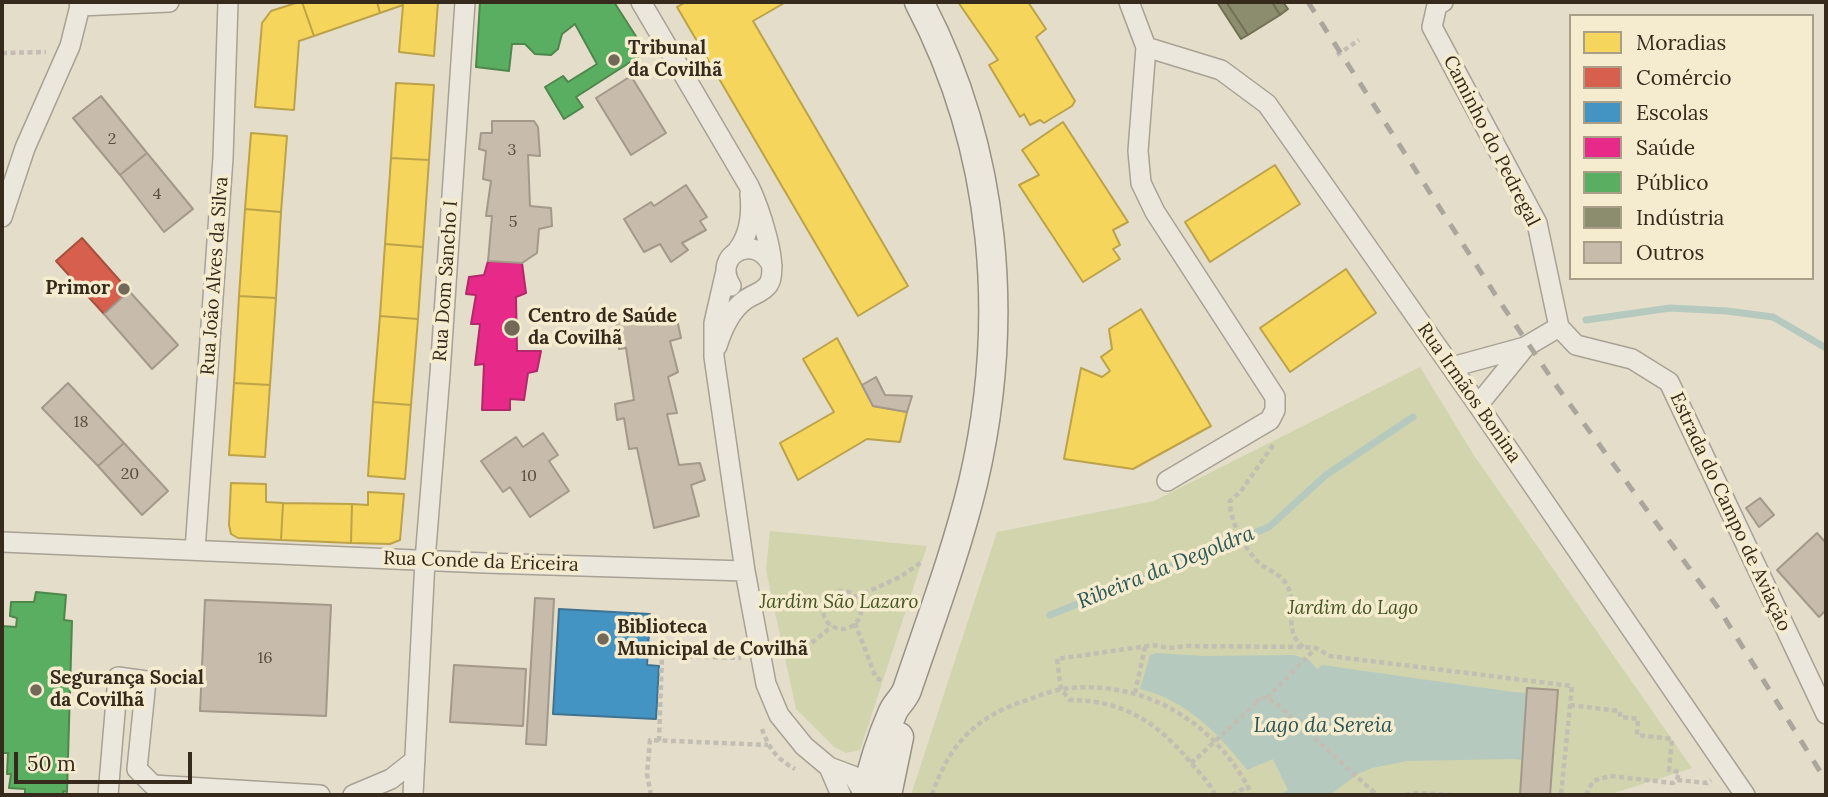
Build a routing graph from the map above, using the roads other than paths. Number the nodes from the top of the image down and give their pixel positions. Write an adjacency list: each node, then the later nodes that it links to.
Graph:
1 (169, 2): 8 (street)
2 (228, 2): 23 (street, Rua João Alves da Silva)
3 (465, 2): 24 (street, Rua Dom Sancho I)
4 (641, 2): 10 (street)
5 (919, 2): 26 (main road)
6 (1129, 2): 9 (street)
7 (1443, 2): 16 (street, Caminho do Pedregal)
8 (83, 3): 11 (street)
9 (1146, 47): 19 (street, Rua Irmãos Bonina); 21 (street)
10 (749, 187): 12 (street); 13 (street)
11 (2, 217)
12 (737, 251): 13 (street); 14 (street)
13 (772, 266): 15 (street)
14 (725, 275): 15 (street); 18 (street)
15 (753, 295): 18 (street)
16 (1559, 327): 17 (street); 27 (street, Estrada do Campo de Aviação)
17 (1525, 347): 19 (street); 20 (street)
18 (714, 357): 25 (street)
19 (1452, 368): 20 (street, Rua Irmãos Bonina)
20 (1478, 405): 38 (street, Rua Irmãos Bonina)
21 (1167, 481)
22 (2, 542): 23 (street, Rua Conde da Ericeira)
23 (195, 550): 24 (street, Rua Conde da Ericeira)
24 (425, 561): 25 (street, Rua Conde da Ericeira); 28 (street, Rua Dom Sancho I)
25 (745, 570): 30 (street)
26 (893, 697): 29 (main road); 37 (main road)
27 (1825, 709)
28 (415, 760): 33 (street); 34 (street, Rua Dom Sancho I)
29 (874, 763): 30 (street); 36 (main road)
30 (830, 767): 35 (street); 36 (street)
31 (108, 795): 32 (street)
32 (320, 795)
33 (353, 795)
34 (413, 795)
35 (841, 795)
36 (866, 795)
37 (887, 795)
38 (1745, 795)

